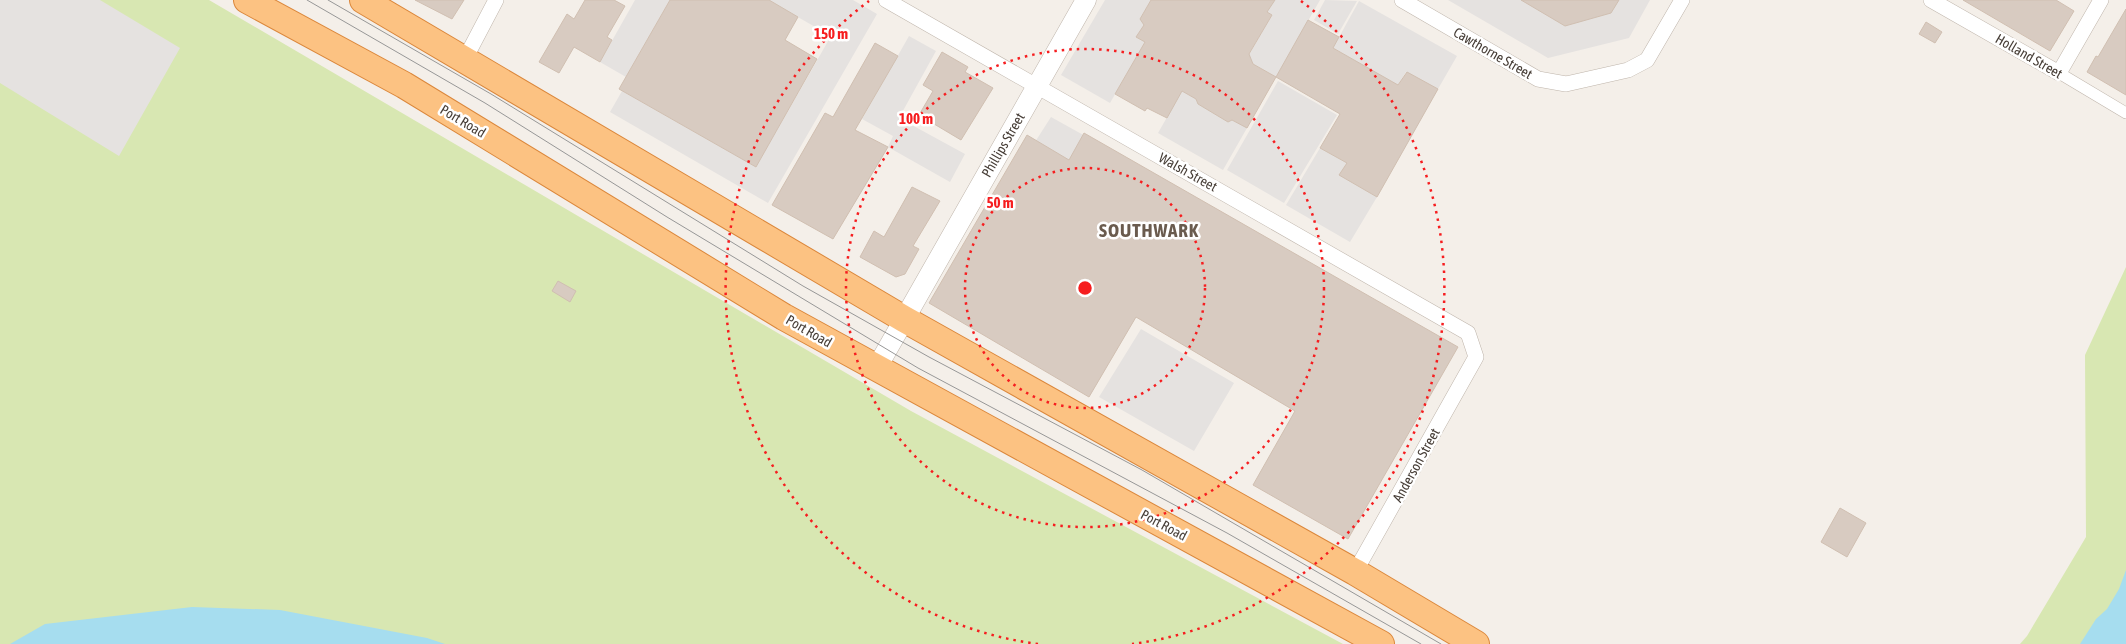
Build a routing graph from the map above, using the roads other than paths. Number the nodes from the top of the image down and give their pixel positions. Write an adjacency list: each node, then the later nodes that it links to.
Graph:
1 (247, 0): 16 (highway, Port Road)
2 (363, 0): 10 (highway)
3 (496, 0): 10 (street)
4 (886, 0): 12 (street, Walsh Street)
5 (1086, 0): 12 (street, Phillips Street)
6 (1402, 0): 7 (street, Cawthorne Street)
7 (1682, 0)
8 (1931, 0): 11 (street, Holland Street)
9 (2101, 0): 11 (street)
10 (464, 59): 14 (highway)
11 (2059, 73): 13 (street, Holland Street)
12 (1036, 86): 14 (street, Phillips Street); 15 (street, Walsh Street)
13 (2126, 113)
14 (904, 319): 16 (street, Phillips Street); 17 (highway)
15 (1476, 357): 17 (street, Anderson Street)
16 (876, 369): 18 (highway, Port Road)
17 (1355, 572): 19 (highway)
18 (1380, 644)
19 (1476, 644)

